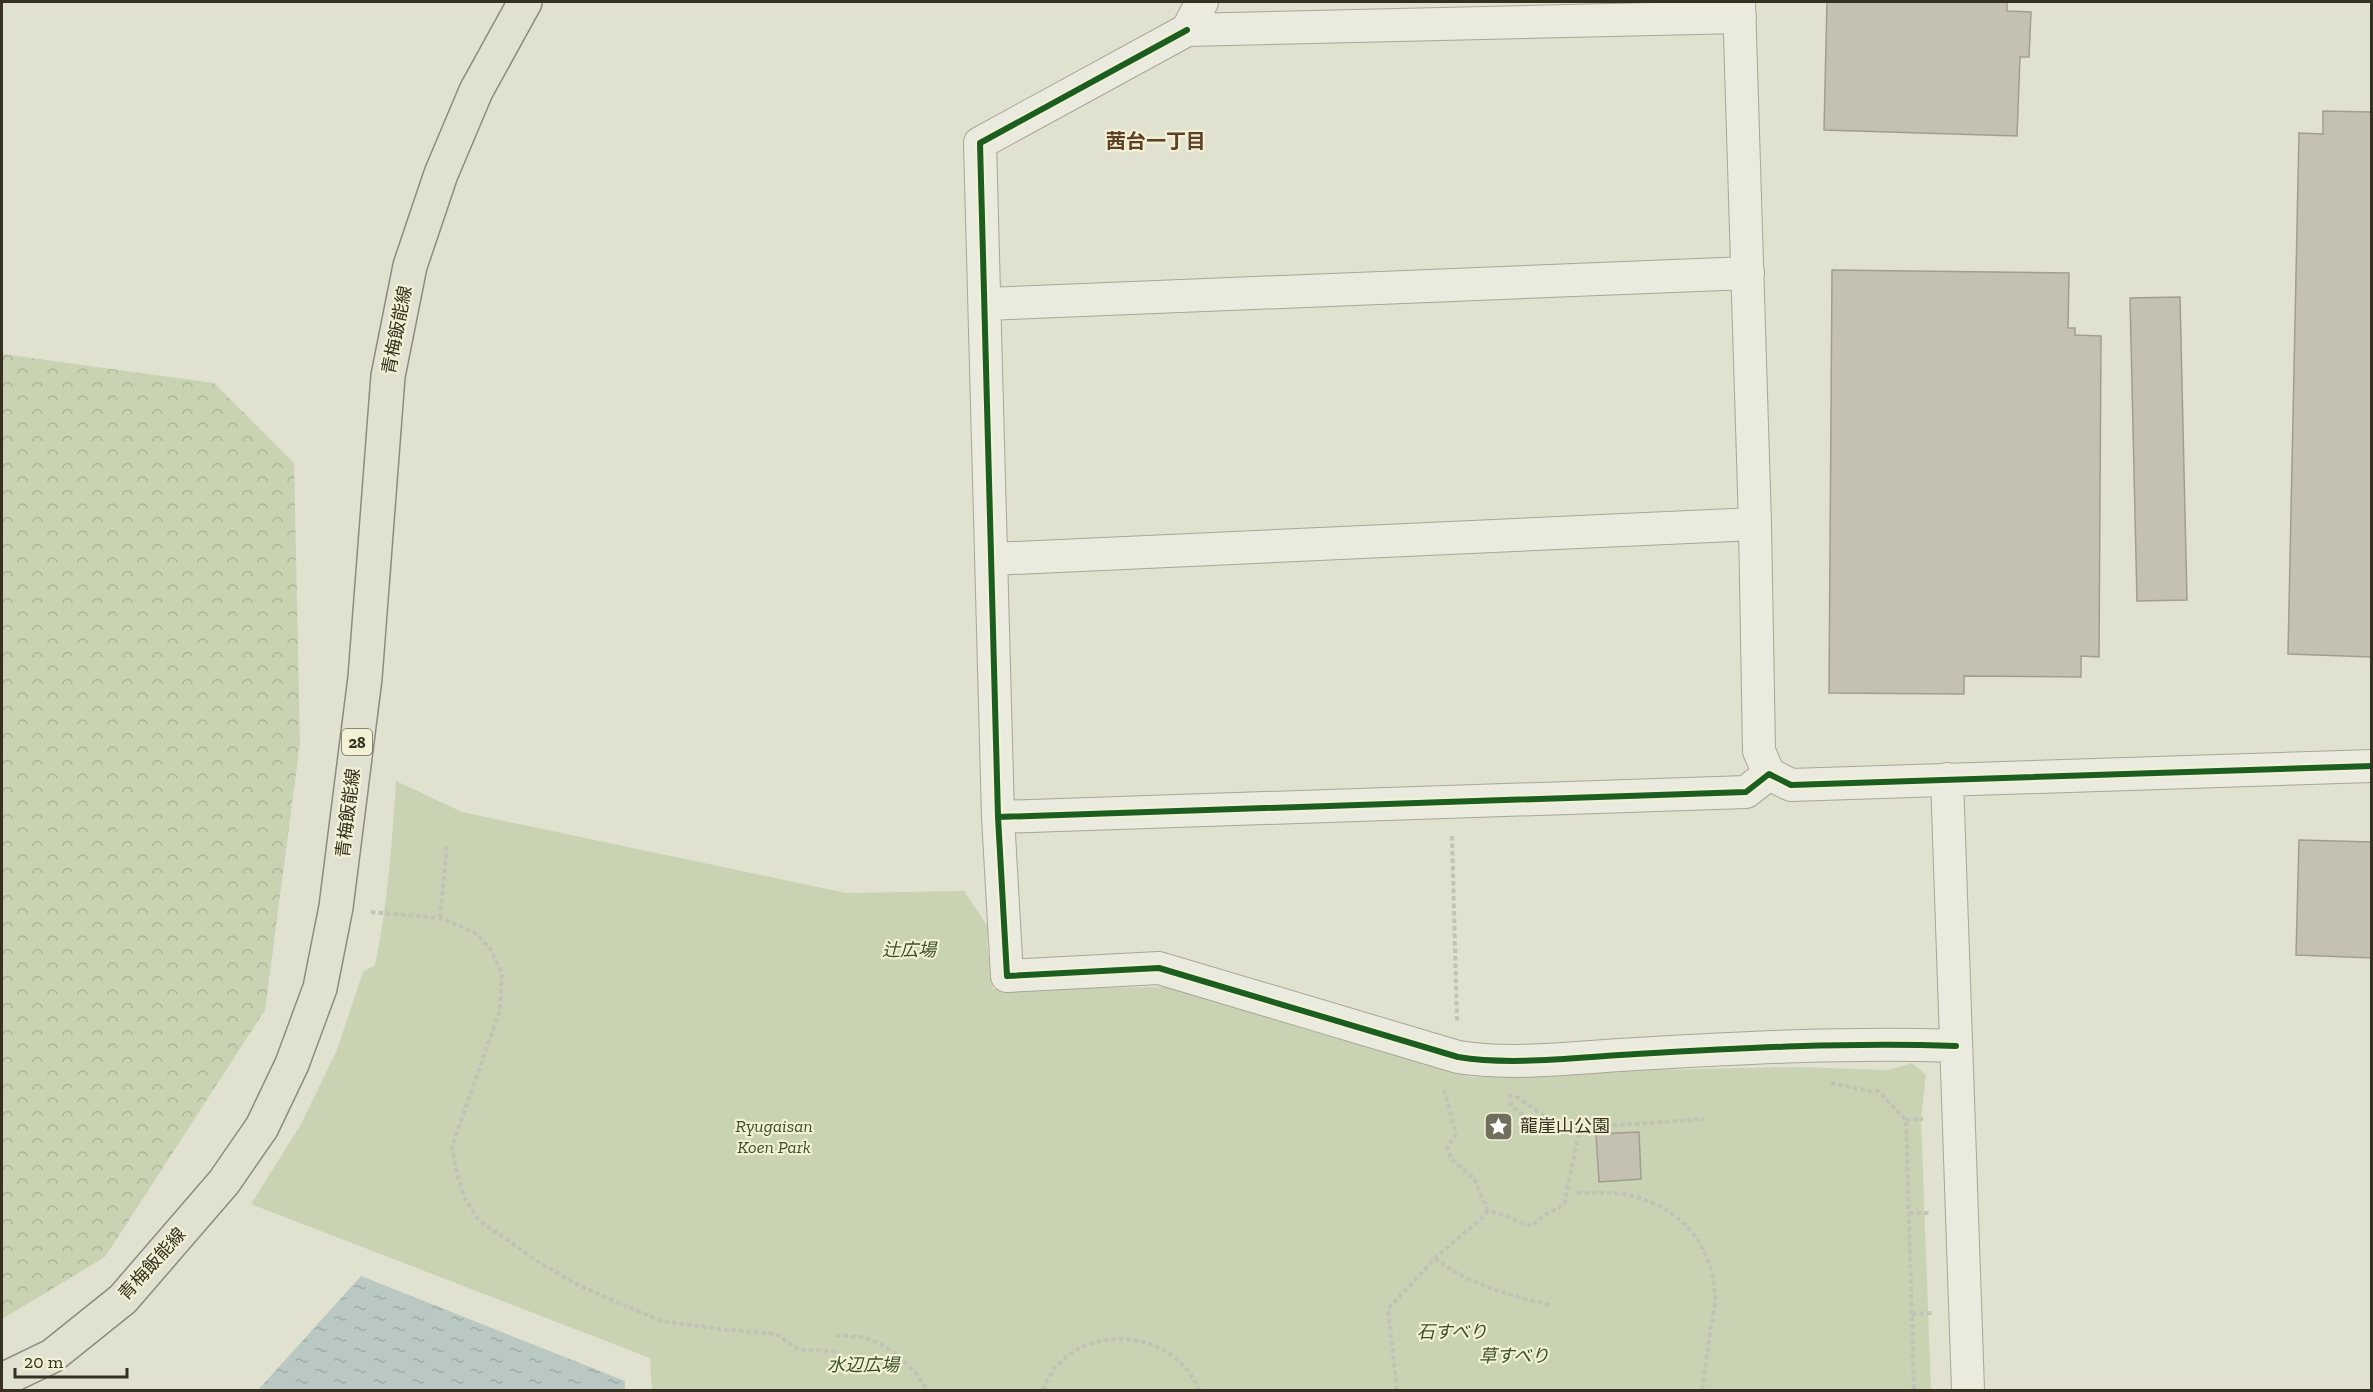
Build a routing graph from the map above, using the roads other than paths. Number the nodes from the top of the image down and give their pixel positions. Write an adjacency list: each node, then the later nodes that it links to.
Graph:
1 (525, 2): 14 (main road, 青梅飯能線 / 28)
2 (1202, 2): 4 (street)
3 (1740, 9): 4 (street); 5 (street)
4 (1187, 30): 6 (street)
5 (1748, 273): 6 (street); 7 (street)
6 (985, 304): 8 (street)
7 (1755, 524): 8 (street); 10 (street)
8 (992, 560): 12 (street)
9 (2372, 766): 11 (street)
10 (1769, 774): 11 (street); 12 (street)
11 (1947, 779): 13 (street)
12 (998, 817): 13 (street)
13 (1956, 1046): 15 (street)
14 (2, 1380)
15 (1968, 1390)

